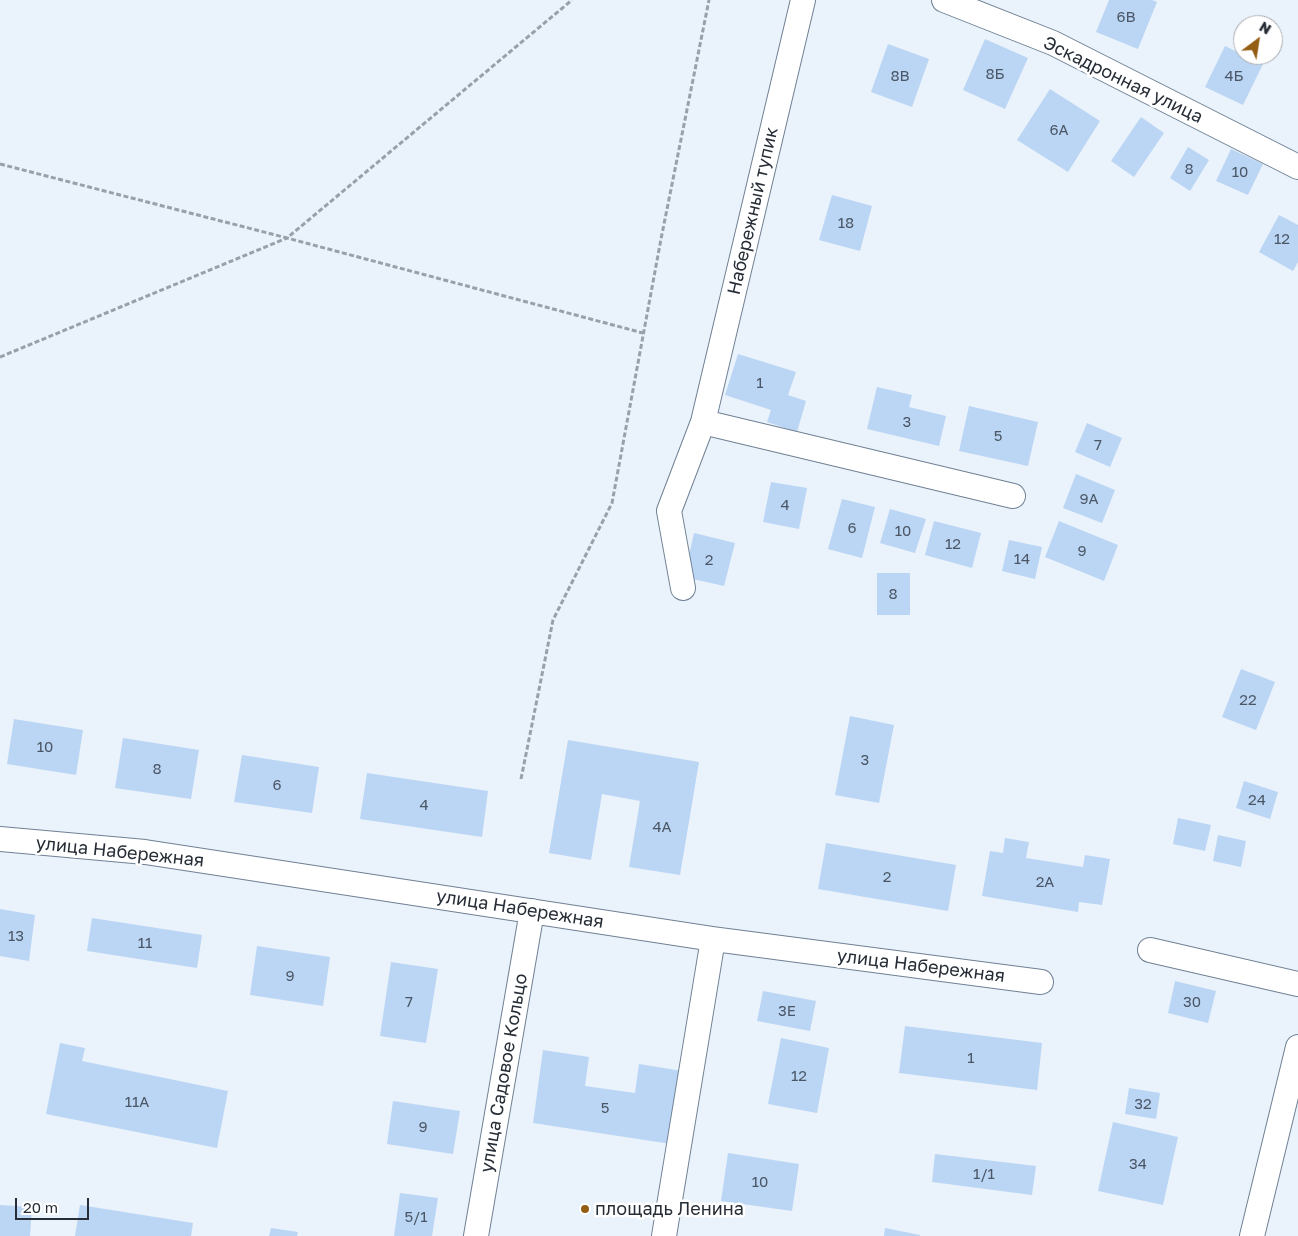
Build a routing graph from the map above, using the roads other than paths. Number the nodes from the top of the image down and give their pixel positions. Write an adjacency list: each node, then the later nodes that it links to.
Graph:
1 (803, 0): 4 (street, Набережный тупик)
2 (944, 0): 3 (street, Эскадронная улица)
3 (1298, 168)
4 (703, 422): 5 (street); 6 (street, Набережный тупик)
5 (1013, 496)
6 (683, 588)
7 (0, 839): 8 (street, улица Набережная)
8 (532, 911): 9 (street, улица Набережная); 14 (street, улица Садовое Кольцо)
9 (713, 939): 11 (street, улица Набережная); 15 (street)
10 (1150, 950): 12 (street)
11 (1041, 982)
12 (1298, 984)
13 (1298, 1047): 16 (street)
14 (476, 1236)
15 (664, 1236)
16 (1252, 1236)

